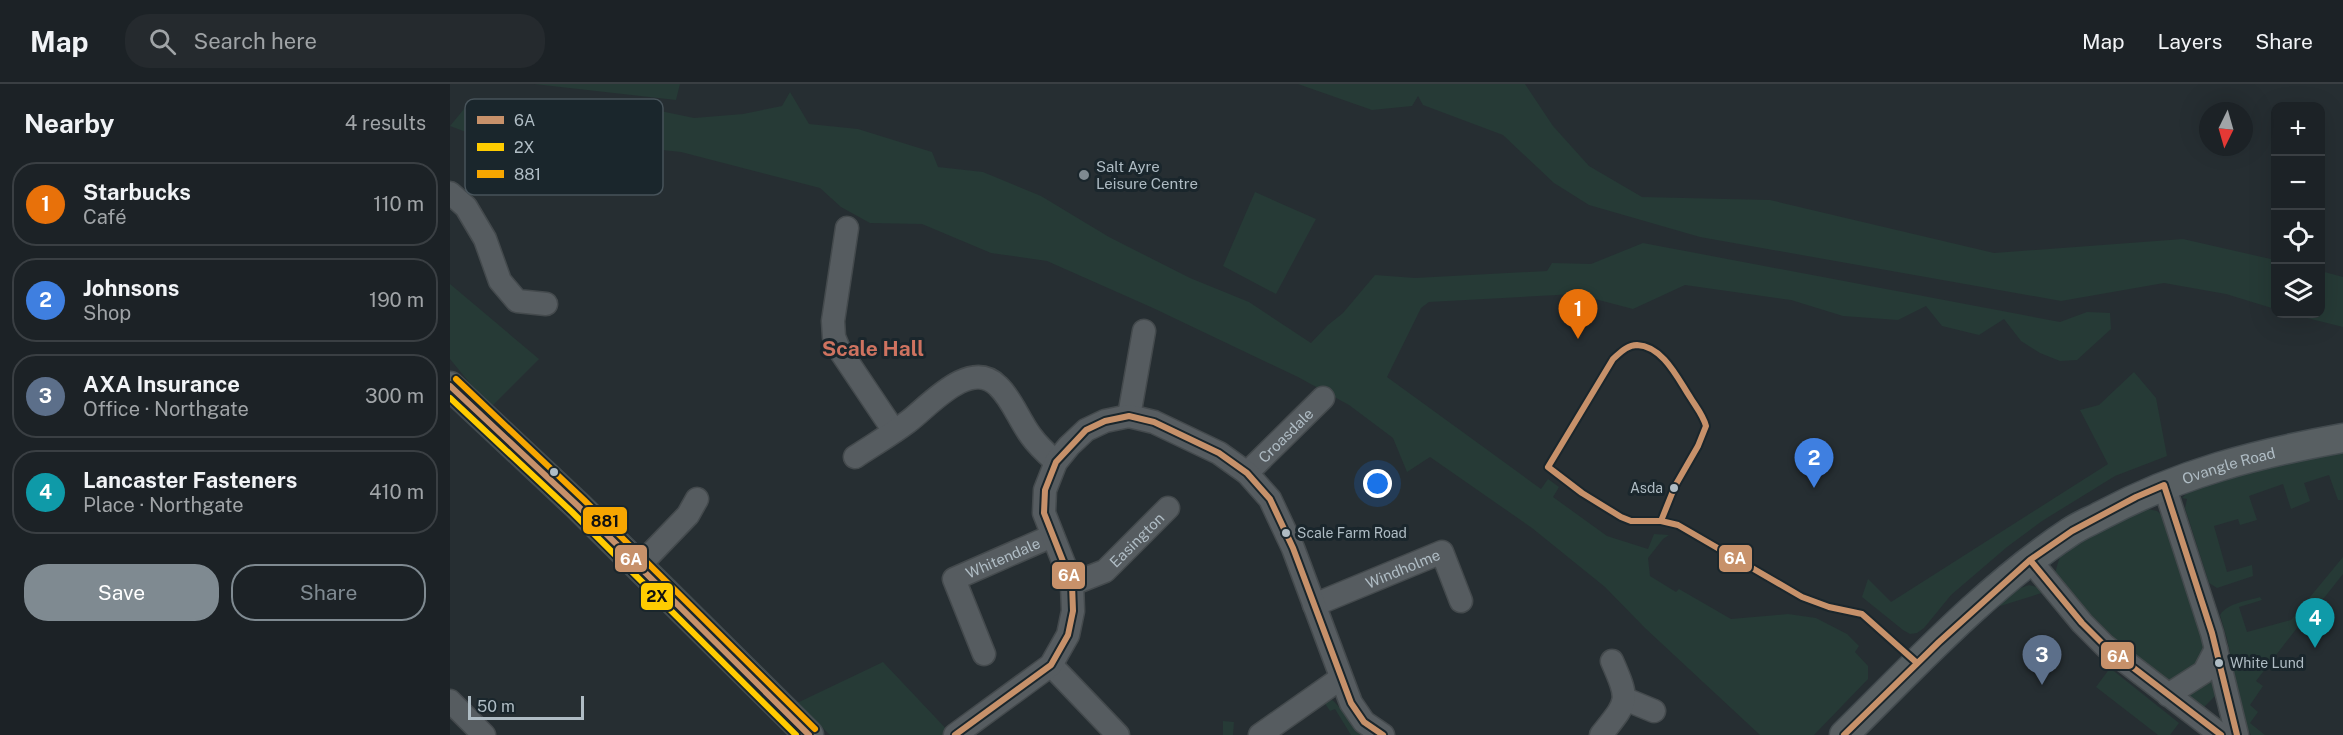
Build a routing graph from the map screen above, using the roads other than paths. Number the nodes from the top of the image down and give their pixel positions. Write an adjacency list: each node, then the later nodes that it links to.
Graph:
1 (450, 193): 3 (street)
2 (847, 228): 8 (street)
3 (546, 304)
4 (1144, 331): 7 (street)
5 (450, 386): 18 (main road)
6 (1323, 398): 12 (street, Croasdale)
7 (1129, 416): 11 (street); 12 (street)
8 (894, 431): 10 (street); 11 (street)
9 (2343, 438): 13 (main road, Ovangle Road)
10 (855, 456)
11 (1056, 462): 16 (street)
12 (1247, 473): 21 (street)
13 (2164, 485): 17 (main road, Ovangle Road); 22 (street)
14 (697, 499): 18 (street)
15 (1168, 508): 19 (street, Easington)
16 (1052, 536): 19 (street); 23 (street, Whitendale)
17 (2030, 560): 27 (street); 31 (main road, Ovangle Road)
18 (639, 566): 34 (main road)
19 (1071, 584): 25 (street)
20 (1461, 601): 21 (street, Windholme)
21 (1314, 605): 26 (street)
22 (2216, 649): 27 (street); 40 (street)
23 (984, 654)
24 (1612, 661): 28 (street)
25 (1051, 665): 32 (street); 35 (street)
26 (1341, 678): 36 (street); 37 (street)
27 (2168, 695): 39 (street)
28 (1625, 699): 30 (street); 38 (street)
29 (450, 702): 33 (street)
30 (1654, 711)
31 (1852, 727)
32 (1106, 730)
33 (484, 735)
34 (809, 735)
35 (956, 735)
36 (1260, 735)
37 (1383, 735)
38 (1601, 735)
39 (2221, 735)
40 (2237, 735)

